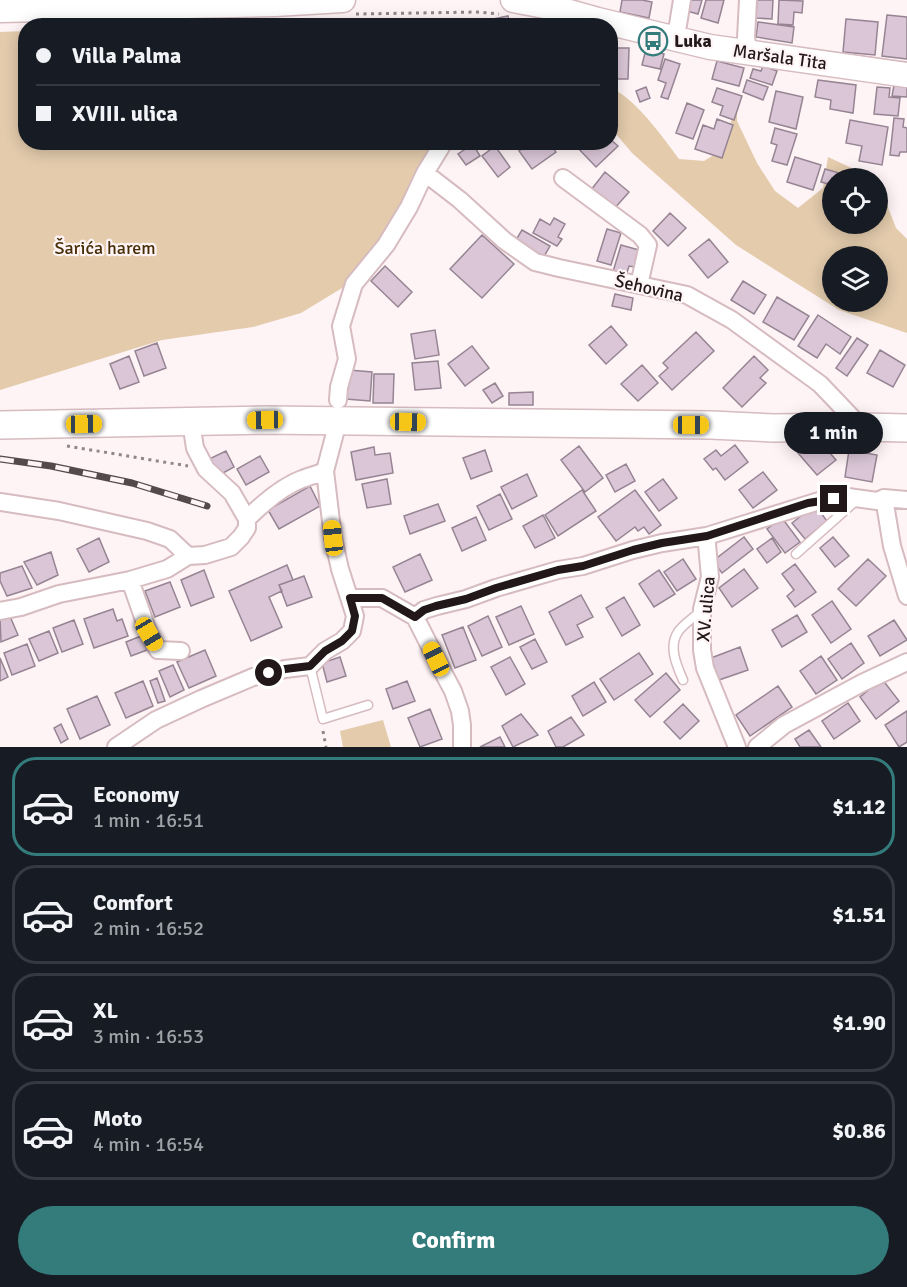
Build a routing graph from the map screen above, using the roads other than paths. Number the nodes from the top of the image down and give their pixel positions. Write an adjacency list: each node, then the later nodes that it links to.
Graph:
1 (343, 0): 5 (street)
2 (519, 0): 6 (street, Maršala Tita)
3 (682, 0): 8 (street)
4 (748, 0): 9 (street)
5 (0, 10)
6 (580, 18)
7 (618, 28): 8 (street, Maršala Tita)
8 (673, 38): 9 (street, Maršala Tita)
9 (749, 52): 10 (street, Maršala Tita)
10 (907, 75)
11 (439, 150): 12 (street)
12 (426, 173): 14 (street, Šehovina); 15 (street)
13 (563, 178): 14 (street)
14 (639, 285): 18 (street, Šehovina)
15 (339, 400)
16 (191, 422): 17 (main road); 18 (main road); 26 (street)
17 (0, 425)
18 (861, 427): 19 (main road)
19 (907, 428)
20 (335, 432): 21 (street)
21 (325, 471): 26 (street); 32 (street)
22 (860, 498): 23 (street); 27 (street); 28 (lane)
23 (884, 498): 24 (street); 31 (street)
24 (907, 500)
25 (0, 502): 29 (street)
26 (247, 519): 29 (street)
27 (707, 536): 33 (street, XV. ulica); 35 (street)
28 (796, 554)
29 (188, 556): 30 (street)
30 (130, 580): 34 (street); 36 (street)
31 (907, 596)
32 (350, 598): 35 (street); 38 (street)
33 (702, 609): 39 (lane); 43 (street, XV. ulica)
34 (0, 611)
35 (415, 617): 42 (street)
36 (181, 651)
37 (907, 662): 44 (street)
38 (310, 666): 40 (lane); 41 (street)
39 (683, 680)
40 (368, 705)
41 (116, 747)
42 (462, 747)
43 (738, 747)
44 (757, 747)

